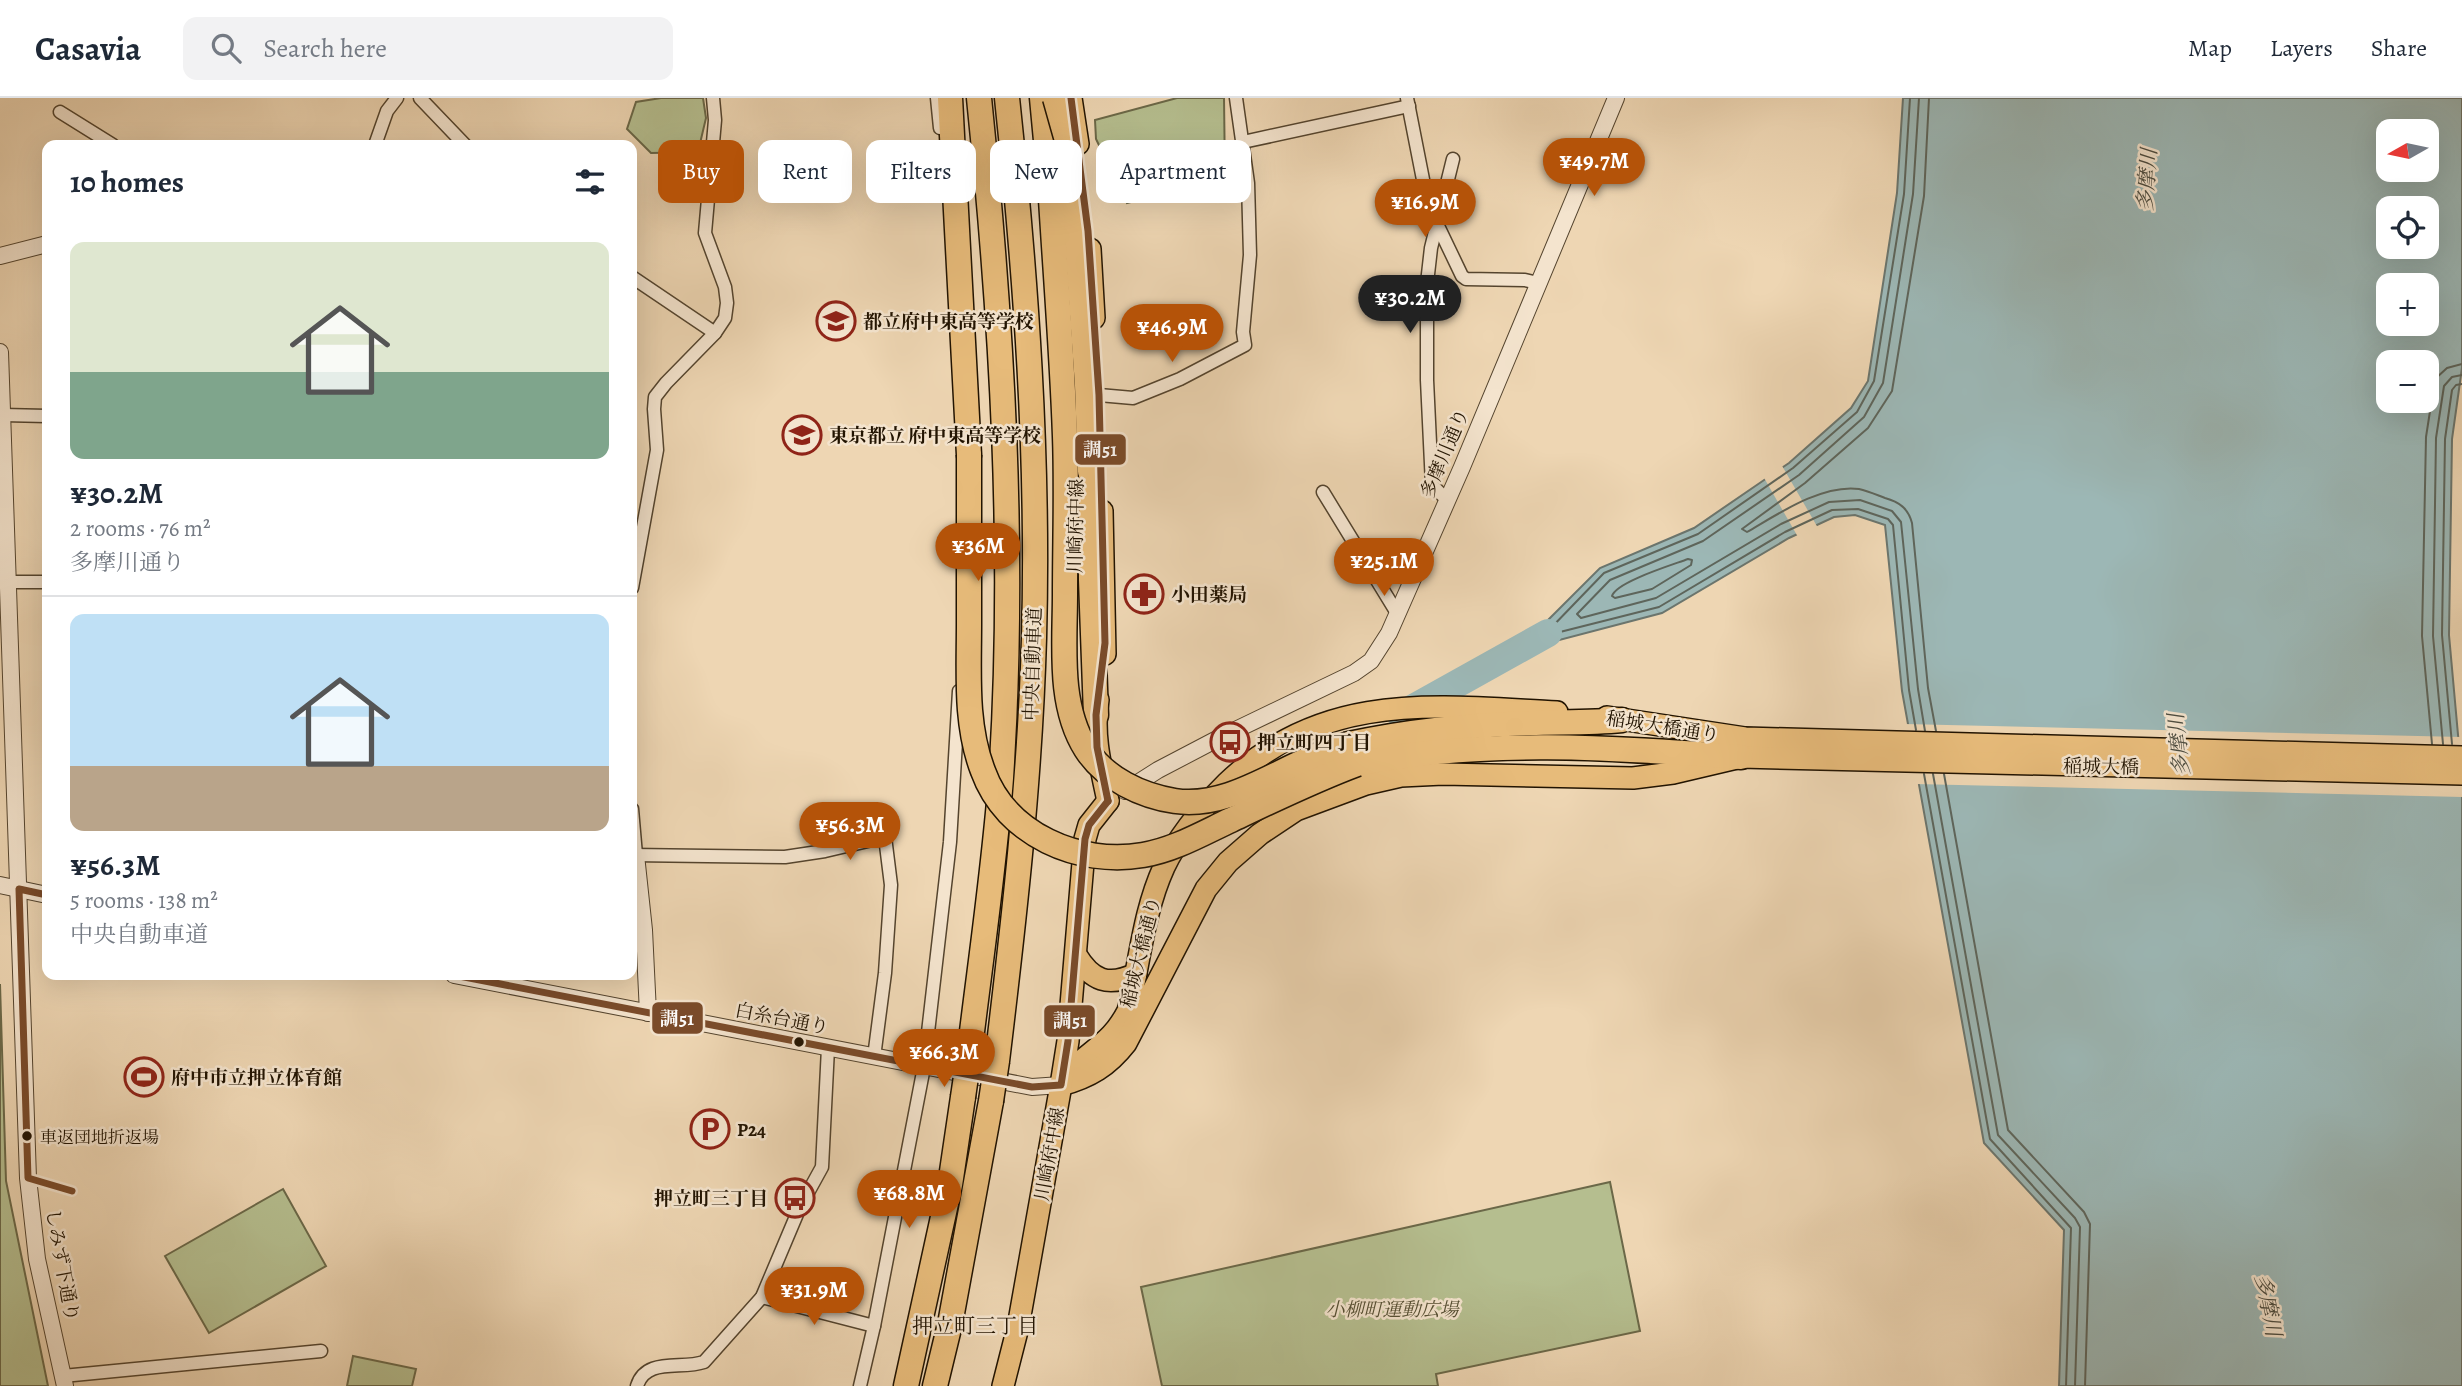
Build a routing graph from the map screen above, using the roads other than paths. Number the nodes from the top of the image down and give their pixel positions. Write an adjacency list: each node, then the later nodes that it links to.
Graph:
1 (397, 98): 16 (street)
2 (419, 98): 17 (street)
3 (713, 98): 29 (street)
4 (937, 98): 57 (street)
5 (950, 98): 42 (highway, bridge)
6 (979, 98): 65 (highway, 中央自動車道, bridge)
7 (1007, 98): 66 (highway, 中央自動車道, bridge)
8 (1042, 98): 41 (highway, bridge)
9 (1055, 98): 40 (highway, bridge)
10 (1236, 98): 18 (street)
11 (1616, 98): 26 (street, 多摩川通り)
12 (1408, 102): 19 (street); 22 (street)
13 (1072, 108): 27 (main road, 川崎府中線); 28 (main road, 川崎府中線)
14 (60, 112): 15 (street)
15 (105, 140)
16 (377, 140)
17 (460, 140)
18 (1243, 140)
19 (1251, 140)
20 (1453, 159): 22 (street)
21 (1249, 203): 31 (street)
22 (1436, 224): 26 (street); 35 (street)
23 (42, 245): 24 (street)
24 (0, 256)
25 (637, 280): 29 (street)
26 (1538, 283): 35 (street, 多摩川通り)
27 (1092, 286): 28 (main road); 31 (main road, 川崎府中線)
28 (1070, 288): 45 (main road, 川崎府中線)
29 (715, 333): 36 (street)
30 (0, 352): 32 (street, しみず下通り)
31 (1099, 395): 40 (main road, 川崎府中線)
32 (3, 415): 33 (street); 37 (street, しみず下通り)
33 (42, 416)
34 (1323, 492): 39 (street)
35 (1447, 500): 39 (street, 多摩川通り)
36 (637, 560)
37 (7, 582): 38 (street); 49 (street, しみず下通り)
38 (42, 582)
39 (1397, 613): 45 (street, 多摩川通り)
40 (1096, 715): 45 (main road, 川崎府中線)
41 (1622, 720): 42 (main road, 稲城大橋通り); 52 (main road, 稲城大橋通り)
42 (1743, 748): 43 (main road, 稲城大橋); 44 (main road, 稲城大橋); 58 (main road, 稲城大橋通り)
43 (2462, 757)
44 (2462, 774)
45 (1108, 801): 51 (main road, 川崎府中線)
46 (637, 855): 56 (street)
47 (637, 876): 54 (street)
48 (0, 886): 49 (street)
49 (19, 889): 50 (street); 62 (street, しみず下通り)
50 (42, 894)
51 (1076, 955): 52 (main road); 58 (main road, 川崎府中線)
52 (1136, 974): 58 (main road, 稲城大橋通り)
53 (480, 980): 54 (street, 白糸台通り)
54 (648, 1013): 55 (street, 白糸台通り)
55 (828, 1048): 56 (street, 白糸台通り); 59 (street)
56 (874, 1057): 57 (street, 白糸台通り)
57 (924, 1067): 58 (street, 白糸台通り); 60 (street)
58 (1061, 1085): 67 (main road, 川崎府中線)
59 (762, 1297): 60 (street); 63 (street)
60 (874, 1326): 64 (street)
61 (321, 1351): 62 (street)
62 (64, 1381)
63 (637, 1386)
64 (860, 1386)
65 (906, 1386)
66 (935, 1386)
67 (1003, 1386)

